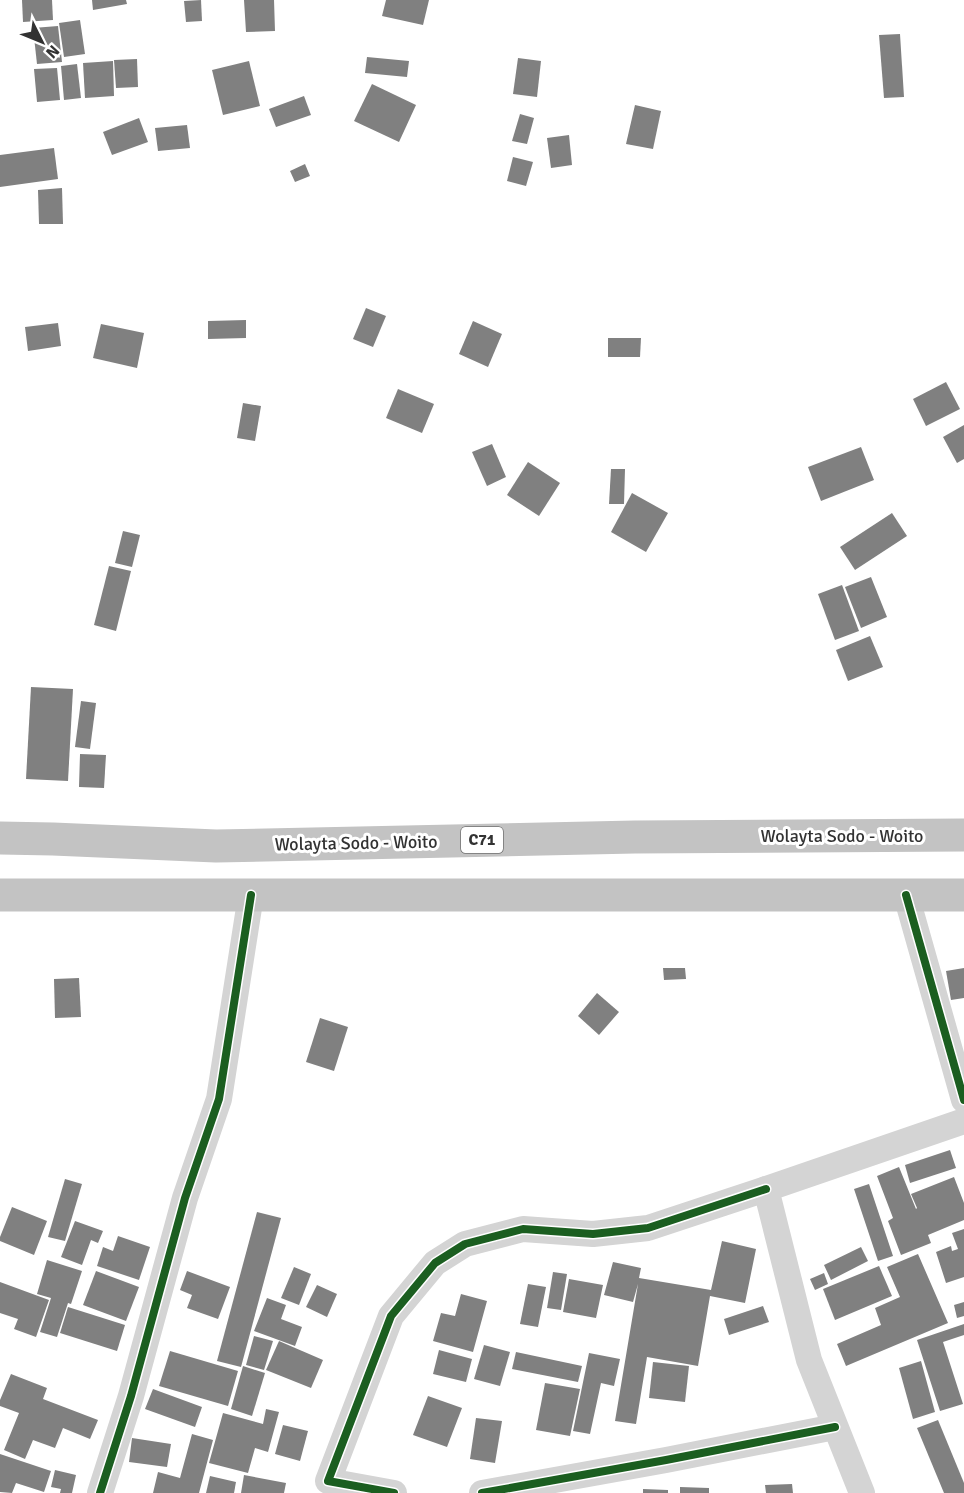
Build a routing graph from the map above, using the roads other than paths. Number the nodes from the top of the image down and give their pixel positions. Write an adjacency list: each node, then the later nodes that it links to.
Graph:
1 (964, 835): 2 (highway, Wolayta Sodo - Woito / C71)
2 (0, 838)
3 (0, 895): 4 (highway)
4 (252, 895): 5 (highway); 12 (street)
5 (906, 895): 6 (highway); 7 (street)
6 (964, 895)
7 (964, 1100)
8 (964, 1121): 9 (street)
9 (766, 1189): 10 (street); 11 (street)
10 (835, 1427): 14 (street); 15 (street)
11 (324, 1487): 13 (street)
12 (100, 1493)
13 (394, 1493)
14 (482, 1493)
15 (862, 1493)

